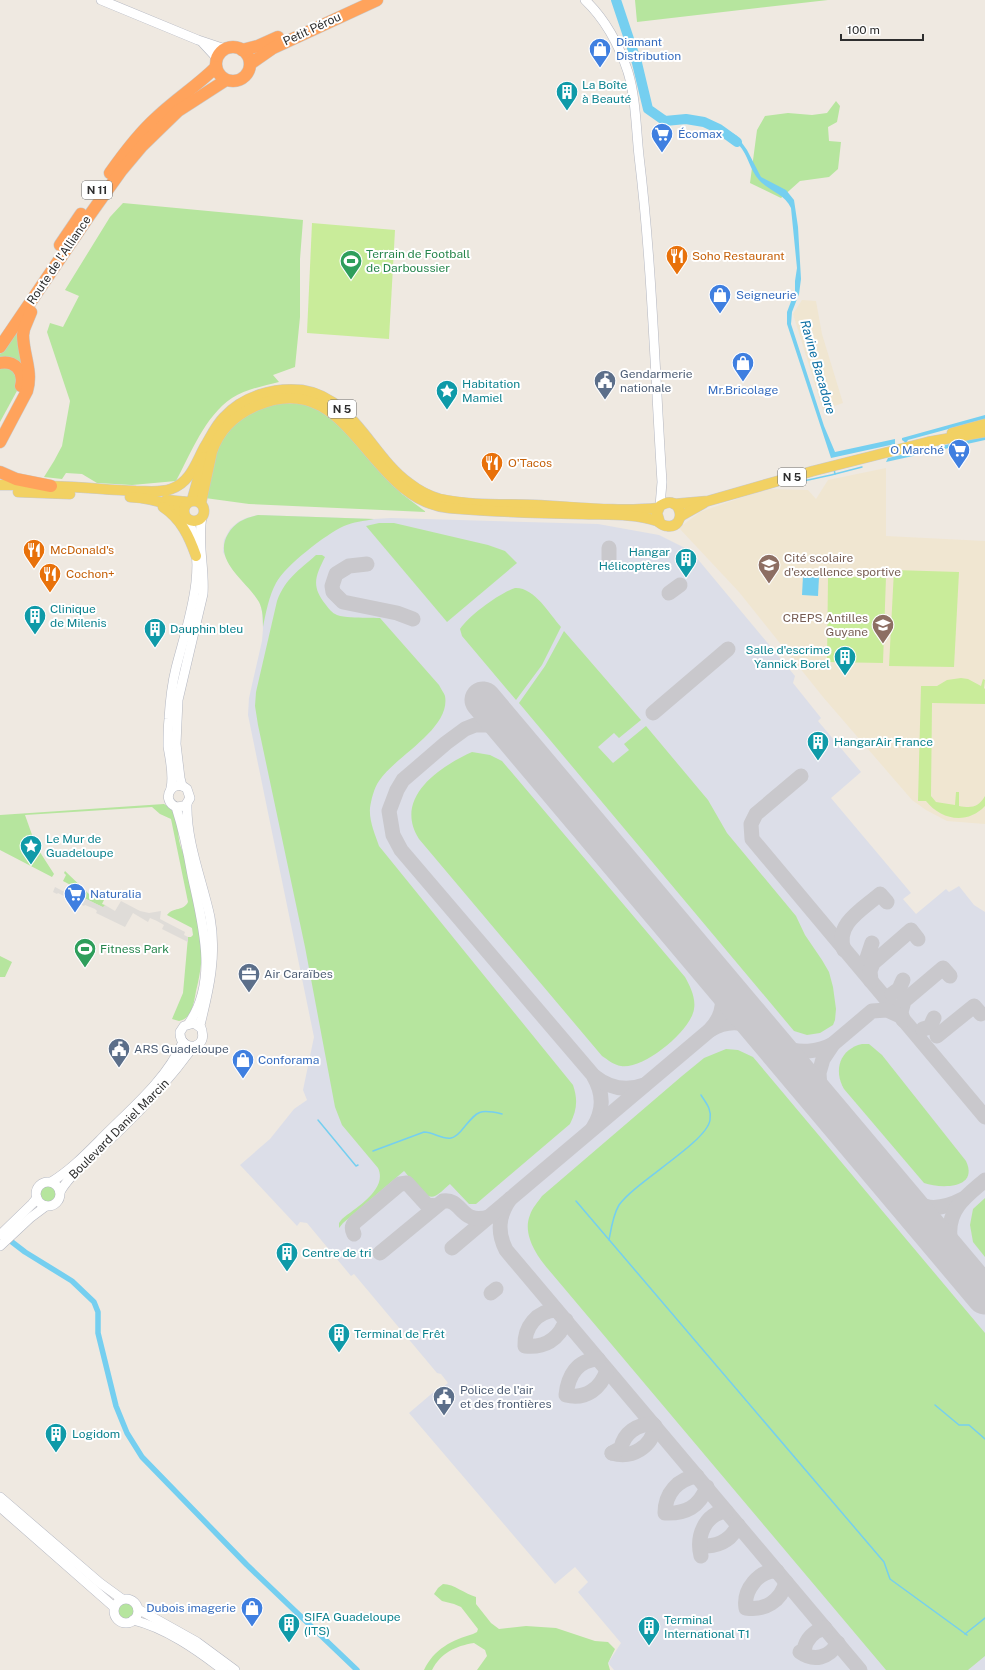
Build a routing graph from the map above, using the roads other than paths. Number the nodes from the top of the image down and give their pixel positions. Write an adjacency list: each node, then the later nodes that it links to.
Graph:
1 (101, 0): 5 (main road)
2 (357, 0): 7 (highway, Petit Pérou)
3 (377, 0): 9 (highway, Petit Pérou / N 11)
4 (585, 0): 22 (main road)
5 (198, 40): 6 (main road); 8 (main road)
6 (228, 48): 7 (highway); 8 (highway, N 11)
7 (242, 50): 9 (highway)
8 (216, 64): 10 (highway); 12 (highway, Route de l'Alliance / N 11)
9 (250, 64): 10 (highway, N 11)
10 (226, 80): 11 (highway, Route de l'Alliance / N 11)
11 (78, 234): 13 (highway, Route de l'Alliance / N 11); 18 (highway)
12 (0, 332)
13 (0, 347)
14 (0, 363): 16 (highway)
15 (985, 424): 20 (main road, N 5)
16 (0, 430)
17 (985, 432): 20 (main road, N 5)
18 (0, 442)
19 (208, 442): 25 (main road); 29 (main road, N 5); 31 (main road, N 5)
20 (928, 442): 28 (main road, N 5)
21 (0, 472): 24 (highway)
22 (662, 482): 30 (main road); 31 (main road)
23 (0, 485): 24 (main road)
24 (51, 486): 25 (main road)
25 (120, 490): 29 (main road)
26 (0, 491): 27 (main road)
27 (137, 497): 32 (main road); 36 (main road)
28 (708, 500): 30 (main road, N 5); 33 (main road, N 5)
29 (194, 502): 32 (main road); 34 (main road); 35 (main road, N 5)
30 (673, 504): 31 (main road); 33 (main road)
31 (659, 507): 35 (main road)
32 (186, 516): 34 (main road); 36 (main road)
33 (680, 516): 35 (main road)
34 (202, 517): 37 (main road)
35 (660, 522)
36 (196, 556): 38 (main road)
37 (182, 786): 38 (main road); 39 (main road)
38 (171, 788): 40 (main road)
39 (187, 804): 40 (main road); 42 (main road)
40 (176, 807): 41 (main road)
41 (189, 1023): 42 (main road); 43 (main road)
42 (201, 1028): 44 (main road)
43 (183, 1042): 44 (main road); 45 (main road, Boulevard Daniel Marcin)
44 (193, 1047): 46 (main road, Boulevard Daniel Marcin)
45 (51, 1182): 46 (main road); 47 (main road)
46 (60, 1192): 48 (main road)
47 (37, 1198): 48 (main road); 49 (main road)
48 (46, 1206): 50 (main road)
49 (0, 1235)
50 (0, 1246)
51 (0, 1497): 53 (main road)
52 (0, 1507): 54 (main road)
53 (122, 1599): 54 (main road); 55 (main road)
54 (114, 1607): 56 (main road)
55 (138, 1610): 56 (main road); 58 (main road)
56 (133, 1620): 57 (main road)
57 (223, 1670)
58 (235, 1670)

